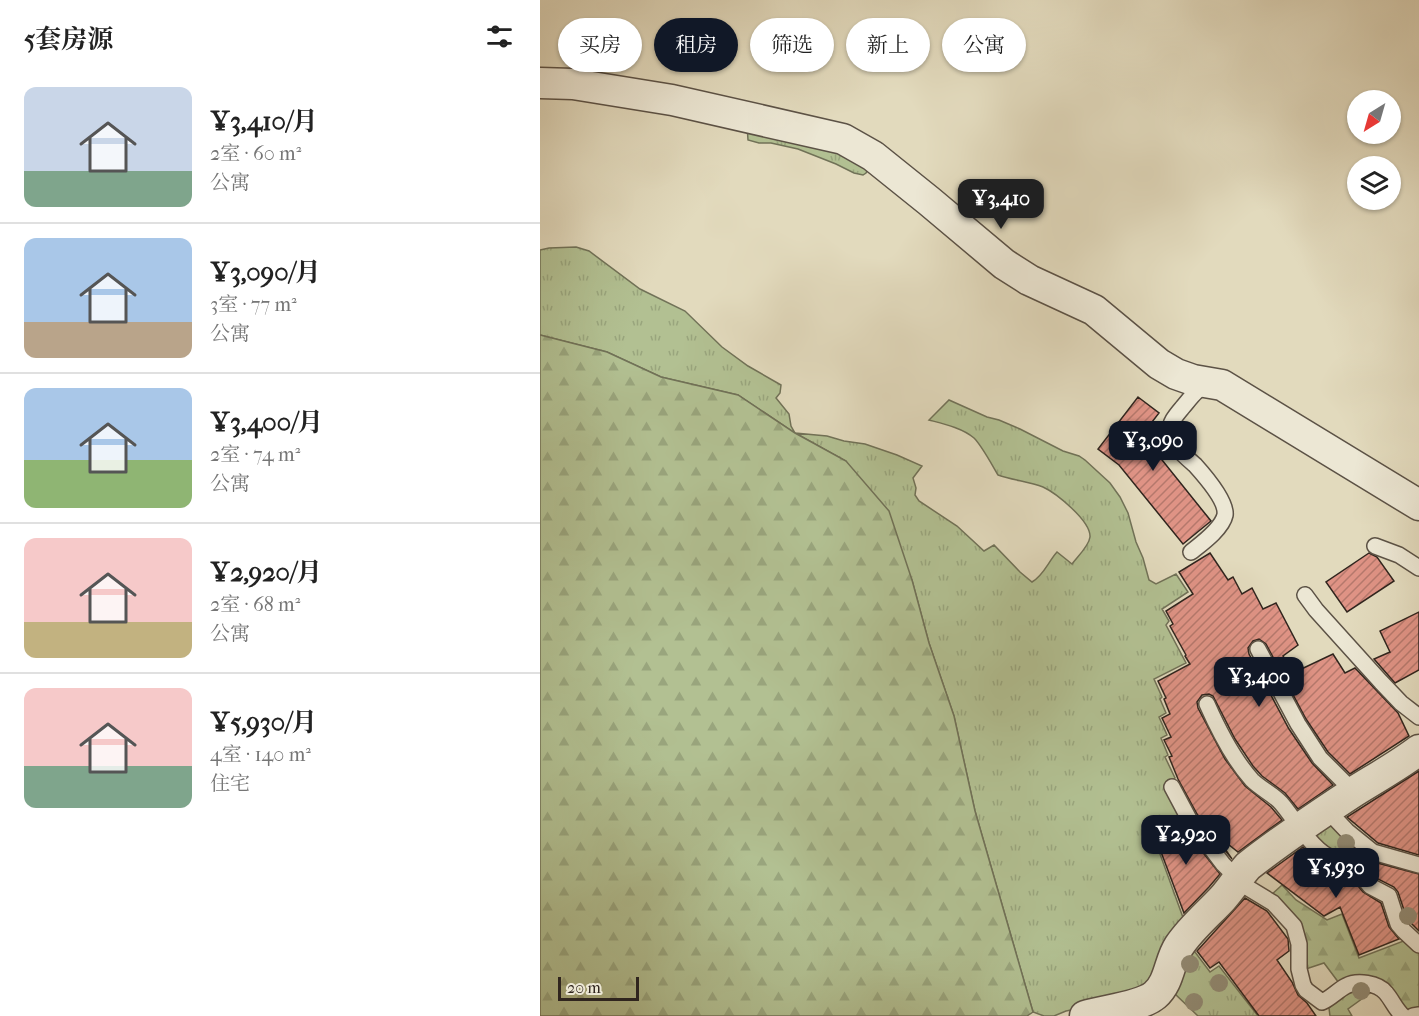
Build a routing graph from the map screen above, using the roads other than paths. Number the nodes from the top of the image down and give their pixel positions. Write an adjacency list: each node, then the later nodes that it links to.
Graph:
1 (540, 83): 2 (street)
2 (1210, 383): 3 (street); 5 (lane)
3 (1419, 505)
4 (1375, 546): 6 (lane)
5 (1191, 552)
6 (1419, 568)
7 (1305, 595): 10 (lane)
8 (1258, 649): 13 (lane)
9 (1207, 704): 15 (lane)
10 (1419, 717)
11 (1419, 750): 13 (street)
12 (1172, 787): 17 (lane)
13 (1354, 792): 14 (street)
14 (1327, 810): 15 (street); 16 (lane)
15 (1300, 829): 17 (street); 18 (lane)
16 (1419, 865)
17 (1237, 879): 19 (street); 21 (lane)
18 (1419, 945)
19 (1090, 1015)
20 (1419, 1015): 22 (lane)
21 (1403, 1016)
22 (1413, 1016)

